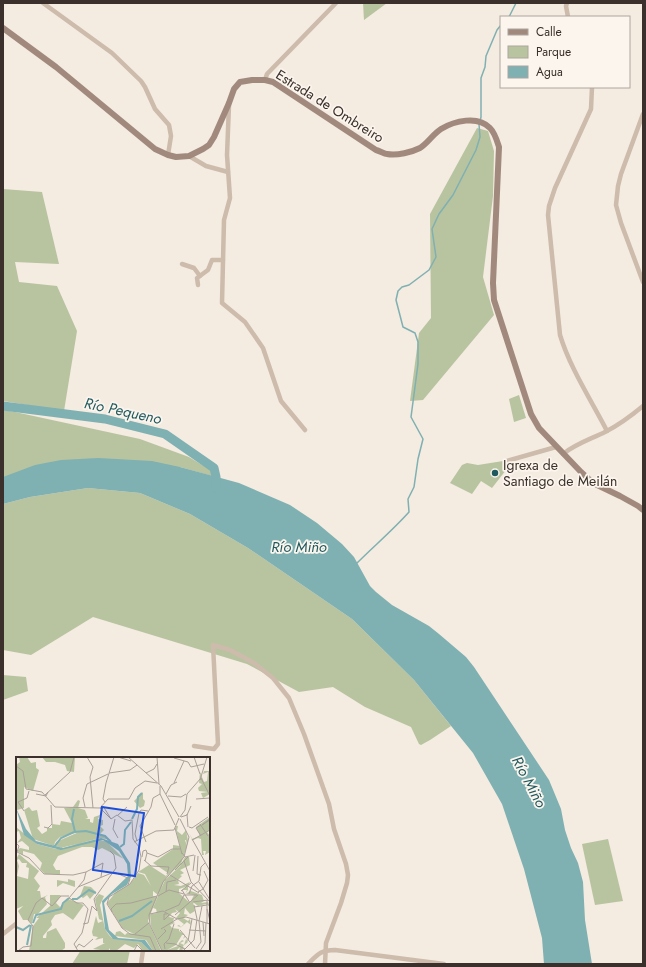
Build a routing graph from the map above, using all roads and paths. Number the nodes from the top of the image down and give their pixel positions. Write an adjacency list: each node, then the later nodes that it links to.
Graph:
1 (42, 3): 10 (street)
2 (336, 3): 6 (street)
3 (566, 3): 4 (street)
4 (568, 16)
5 (3, 28): 10 (street)
6 (265, 80): 8 (street, Estrada de Ombreiro); 21 (street, Estrada de Ombreiro)
7 (592, 88): 20 (street)
8 (229, 103): 11 (street, Estrada de Ombreiro); 12 (street)
9 (643, 114): 16 (street)
10 (168, 156): 11 (street, Estrada de Ombreiro)
11 (189, 156): 12 (street)
12 (228, 172): 13 (street)
13 (223, 260): 15 (street); 19 (street)
14 (182, 264): 15 (street)
15 (200, 276): 17 (street)
16 (643, 282)
17 (198, 286)
18 (643, 406): 20 (street)
19 (305, 430)
20 (607, 431): 22 (street)
21 (556, 447): 22 (street, Estrada de Ombreiro); 23 (street)
22 (562, 454): 24 (street, Estrada de Ombreiro)
23 (507, 461)
24 (643, 510)
25 (194, 746): 28 (street)
26 (16, 924): 27 (street)
27 (3, 934)
28 (326, 950): 31 (street); 32 (street); 33 (street)
29 (143, 951): 30 (street)
30 (141, 964)
31 (308, 964)
32 (325, 964)
33 (444, 964)

